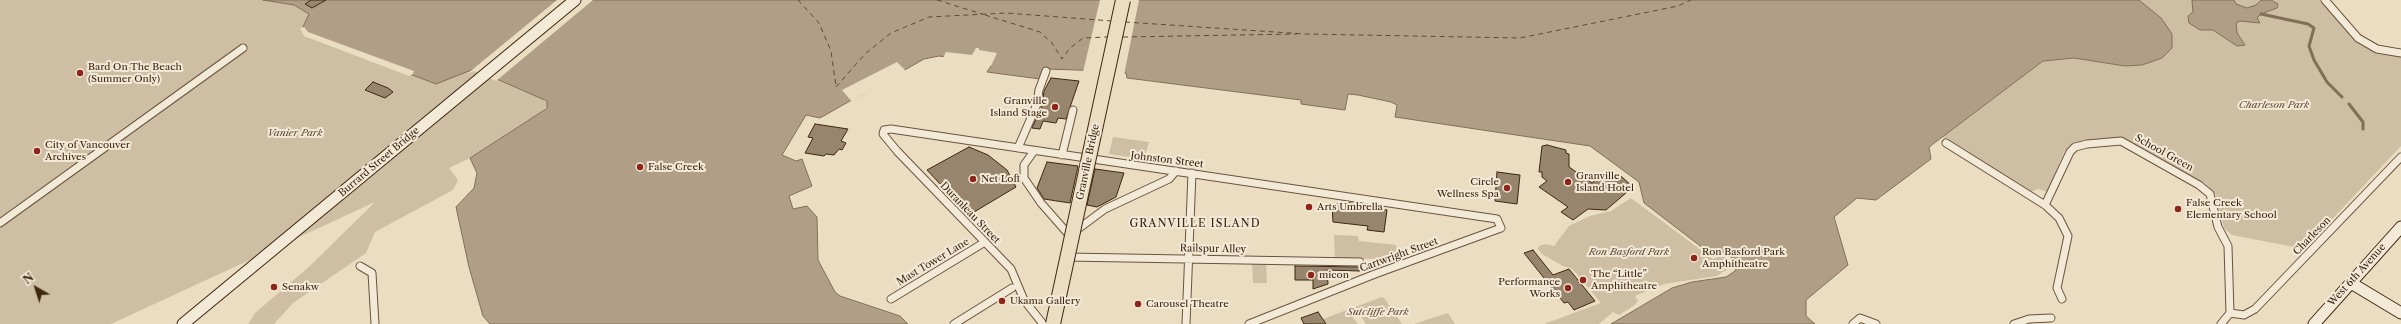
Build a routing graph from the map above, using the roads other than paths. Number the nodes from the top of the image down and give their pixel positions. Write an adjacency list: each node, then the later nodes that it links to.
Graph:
1 (575, 0): 33 (main road, Burrard Street Bridge)
2 (1123, 0): 38 (highway, Granville Bridge, bridge)
3 (2324, 0): 5 (street)
4 (243, 48): 18 (street)
5 (2401, 53)
6 (1046, 71): 10 (street)
7 (1073, 110): 12 (street)
8 (884, 130): 10 (street, Johnston Street); 21 (street, Duranleau Street)
9 (1946, 143): 16 (street)
10 (1018, 148): 11 (street, Johnston Street)
11 (1034, 151): 12 (street, Johnston Street); 20 (street)
12 (1062, 155): 14 (street, Johnston Street)
13 (2401, 157): 30 (street, Charleson)
14 (1176, 171): 15 (street, Johnston Street); 20 (street)
15 (1192, 173): 17 (street, Johnston Street); 23 (street)
16 (2045, 205): 29 (street); 30 (street, School Green)
17 (1448, 212): 40 (street, Cartwright Street)
18 (0, 223)
19 (2401, 227): 26 (main road, West 6th Avenue)
20 (1070, 236): 22 (street)
21 (985, 242): 28 (street, Mast Tower Lane); 36 (street, Duranleau Street)
22 (1067, 257): 23 (street, Railspur Alley); 37 (street)
23 (1188, 259): 24 (street, Railspur Alley); 39 (street)
24 (1360, 262)
25 (360, 266): 34 (street)
26 (2351, 283): 31 (main road); 45 (main road, West 6th Avenue)
27 (1012, 288): 35 (street)
28 (891, 299)
29 (2062, 299)
30 (2230, 312): 44 (street)
31 (2401, 312)
32 (2051, 318): 43 (street)
33 (183, 324)
34 (375, 324)
35 (954, 324)
36 (1041, 324)
37 (1049, 324)
38 (1053, 324)
39 (1186, 324)
40 (1249, 324)
41 (1853, 324): 42 (street)
42 (1876, 324)
43 (2014, 324)
44 (2221, 324)
45 (2314, 324)

